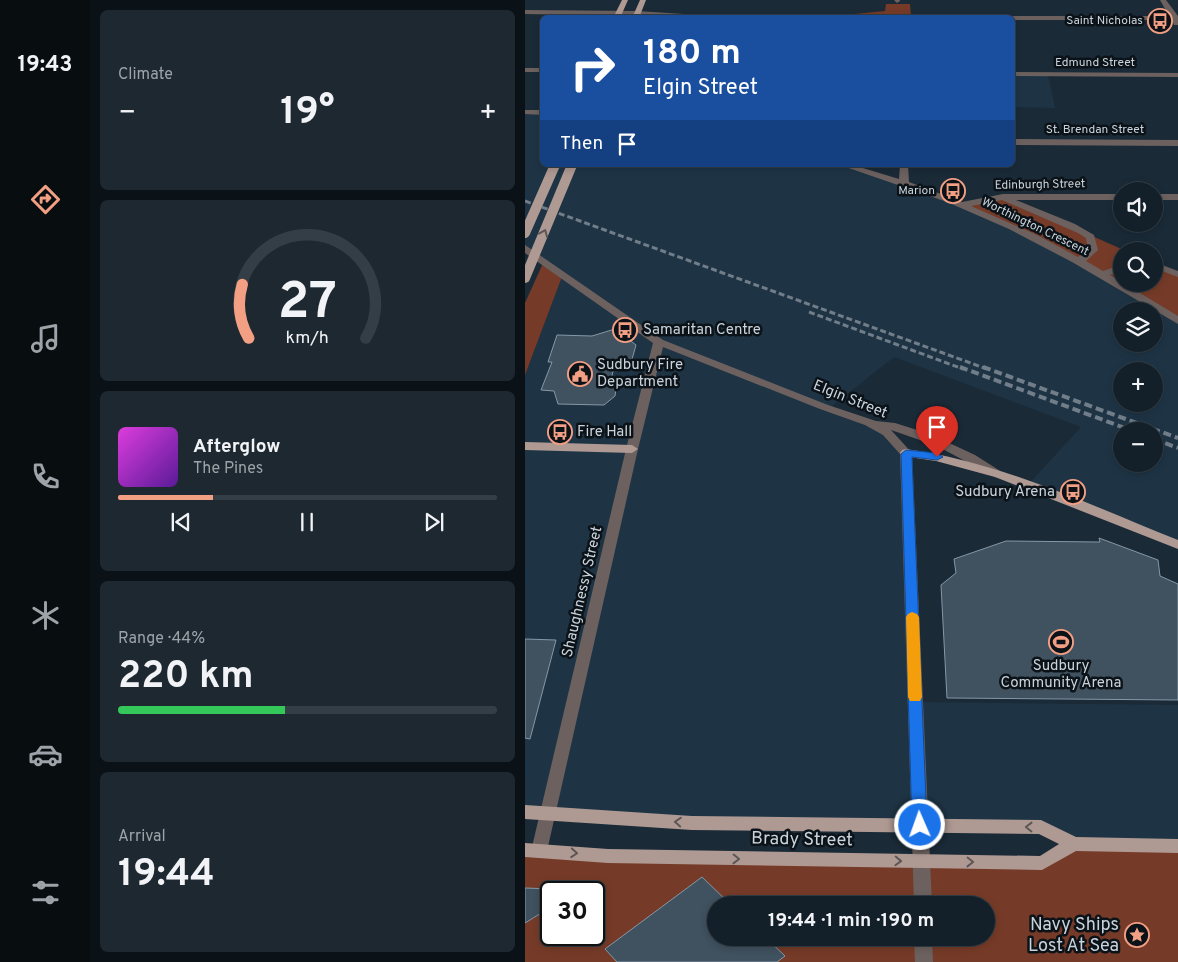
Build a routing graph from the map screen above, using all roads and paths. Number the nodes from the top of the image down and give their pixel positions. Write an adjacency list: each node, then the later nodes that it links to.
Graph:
1 (625, 0): 5 (main road)
2 (643, 0): 6 (main road)
3 (1163, 0): 8 (street)
4 (525, 12): 5 (street)
5 (617, 15): 6 (street)
6 (636, 15)
7 (1015, 19): 8 (street)
8 (1177, 20)
9 (525, 70): 10 (street)
10 (540, 70)
11 (1015, 74): 12 (street, Edmund Street)
12 (1178, 75)
13 (525, 112): 14 (street)
14 (540, 113)
15 (1015, 142): 16 (street, St. Brendan Street)
16 (1178, 143)
17 (554, 167): 27 (main road, bridge)
18 (572, 167): 34 (main road, one-way to 18, bridge)
19 (850, 167): 21 (street, Worthington Crescent)
20 (904, 167): 21 (street)
21 (904, 184): 26 (street, Worthington Crescent)
22 (1113, 196): 23 (street, Edinburgh Street)
23 (1003, 197): 26 (street, Edinburgh Street); 29 (street)
24 (1163, 197): 25 (street)
25 (1178, 197)
26 (959, 205): 29 (street, Worthington Crescent)
27 (525, 233)
28 (525, 248): 36 (street, Elgin Street)
29 (1079, 262): 33 (street, Worthington Crescent)
30 (1163, 268): 32 (street)
31 (1113, 271): 33 (street)
32 (1178, 274)
33 (1101, 275): 35 (street, Worthington Crescent)
34 (525, 278)
35 (1178, 321)
36 (659, 342): 37 (street, Elgin Street); 39 (street, Shaughnessy Street)
37 (869, 422): 40 (street, Elgin Street); 41 (street)
38 (525, 446): 39 (main road)
39 (632, 449): 44 (street, Shaughnessy Street)
40 (906, 454): 41 (main road); 45 (street)
41 (999, 474): 42 (main road)
42 (1178, 545)
43 (525, 812): 44 (main road, Brady Street)
44 (548, 814): 45 (main road, Brady Street, one-way to 44); 48 (street, Shaughnessy Street)
45 (920, 825): 46 (main road, Brady Street, one-way to 45); 49 (street)
46 (1074, 844): 47 (main road, Brady Street); 49 (main road, Brady Street, one-way to 46)
47 (1178, 846)
48 (532, 850): 49 (main road, Brady Street, one-way to 49)
49 (921, 862): 50 (street)
50 (923, 896)
51 (923, 946): 52 (street)
52 (924, 962)

